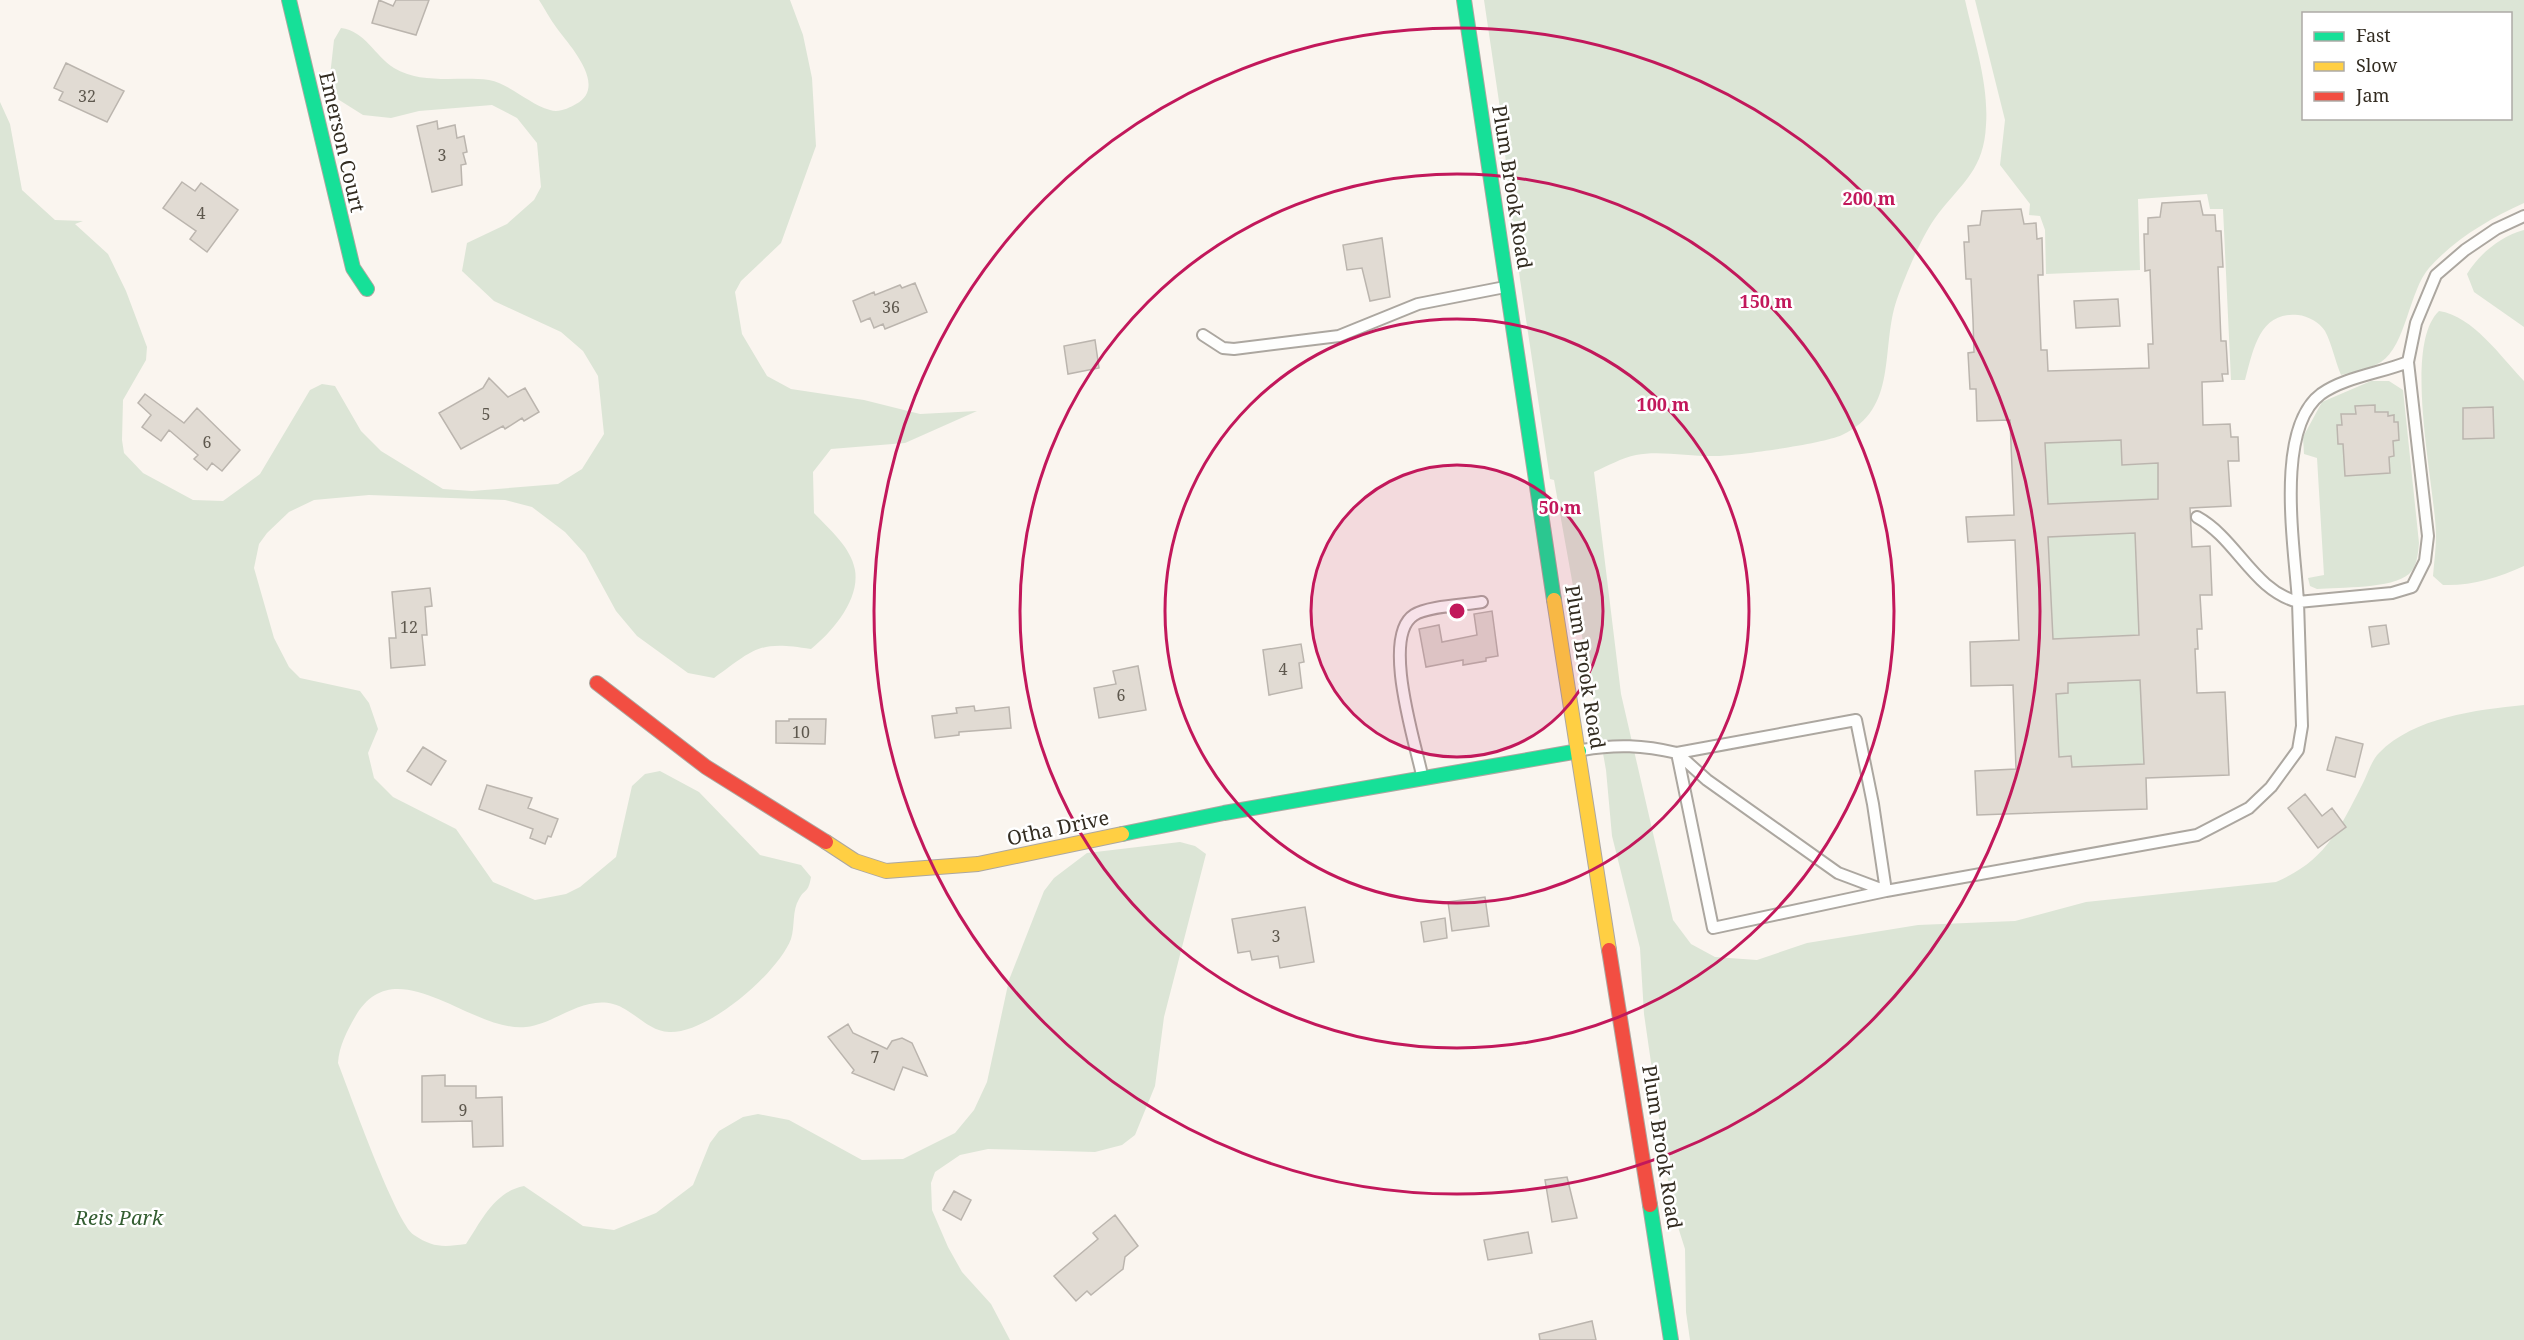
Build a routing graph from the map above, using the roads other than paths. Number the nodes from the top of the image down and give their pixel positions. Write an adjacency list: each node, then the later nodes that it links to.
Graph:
1 (289, 0): 5 (street, Emerson Court)
2 (1464, 0): 4 (street, Plum Brook Road)
3 (2524, 216): 7 (lane)
4 (1508, 286): 6 (lane); 12 (street, Plum Brook Road)
5 (367, 289)
6 (1203, 335)
7 (2408, 362): 10 (lane); 10 (lane)
8 (2197, 517): 10 (lane)
9 (1482, 602): 14 (lane)
10 (2298, 602): 15 (lane)
11 (597, 683): 14 (street, Otha Drive)
12 (1579, 751): 13 (lane); 14 (street, Otha Drive); 16 (street, Plum Brook Road)
13 (1677, 753): 15 (lane); 15 (lane); 15 (lane)
14 (1423, 778)
15 (1886, 891)
16 (1671, 1340)

